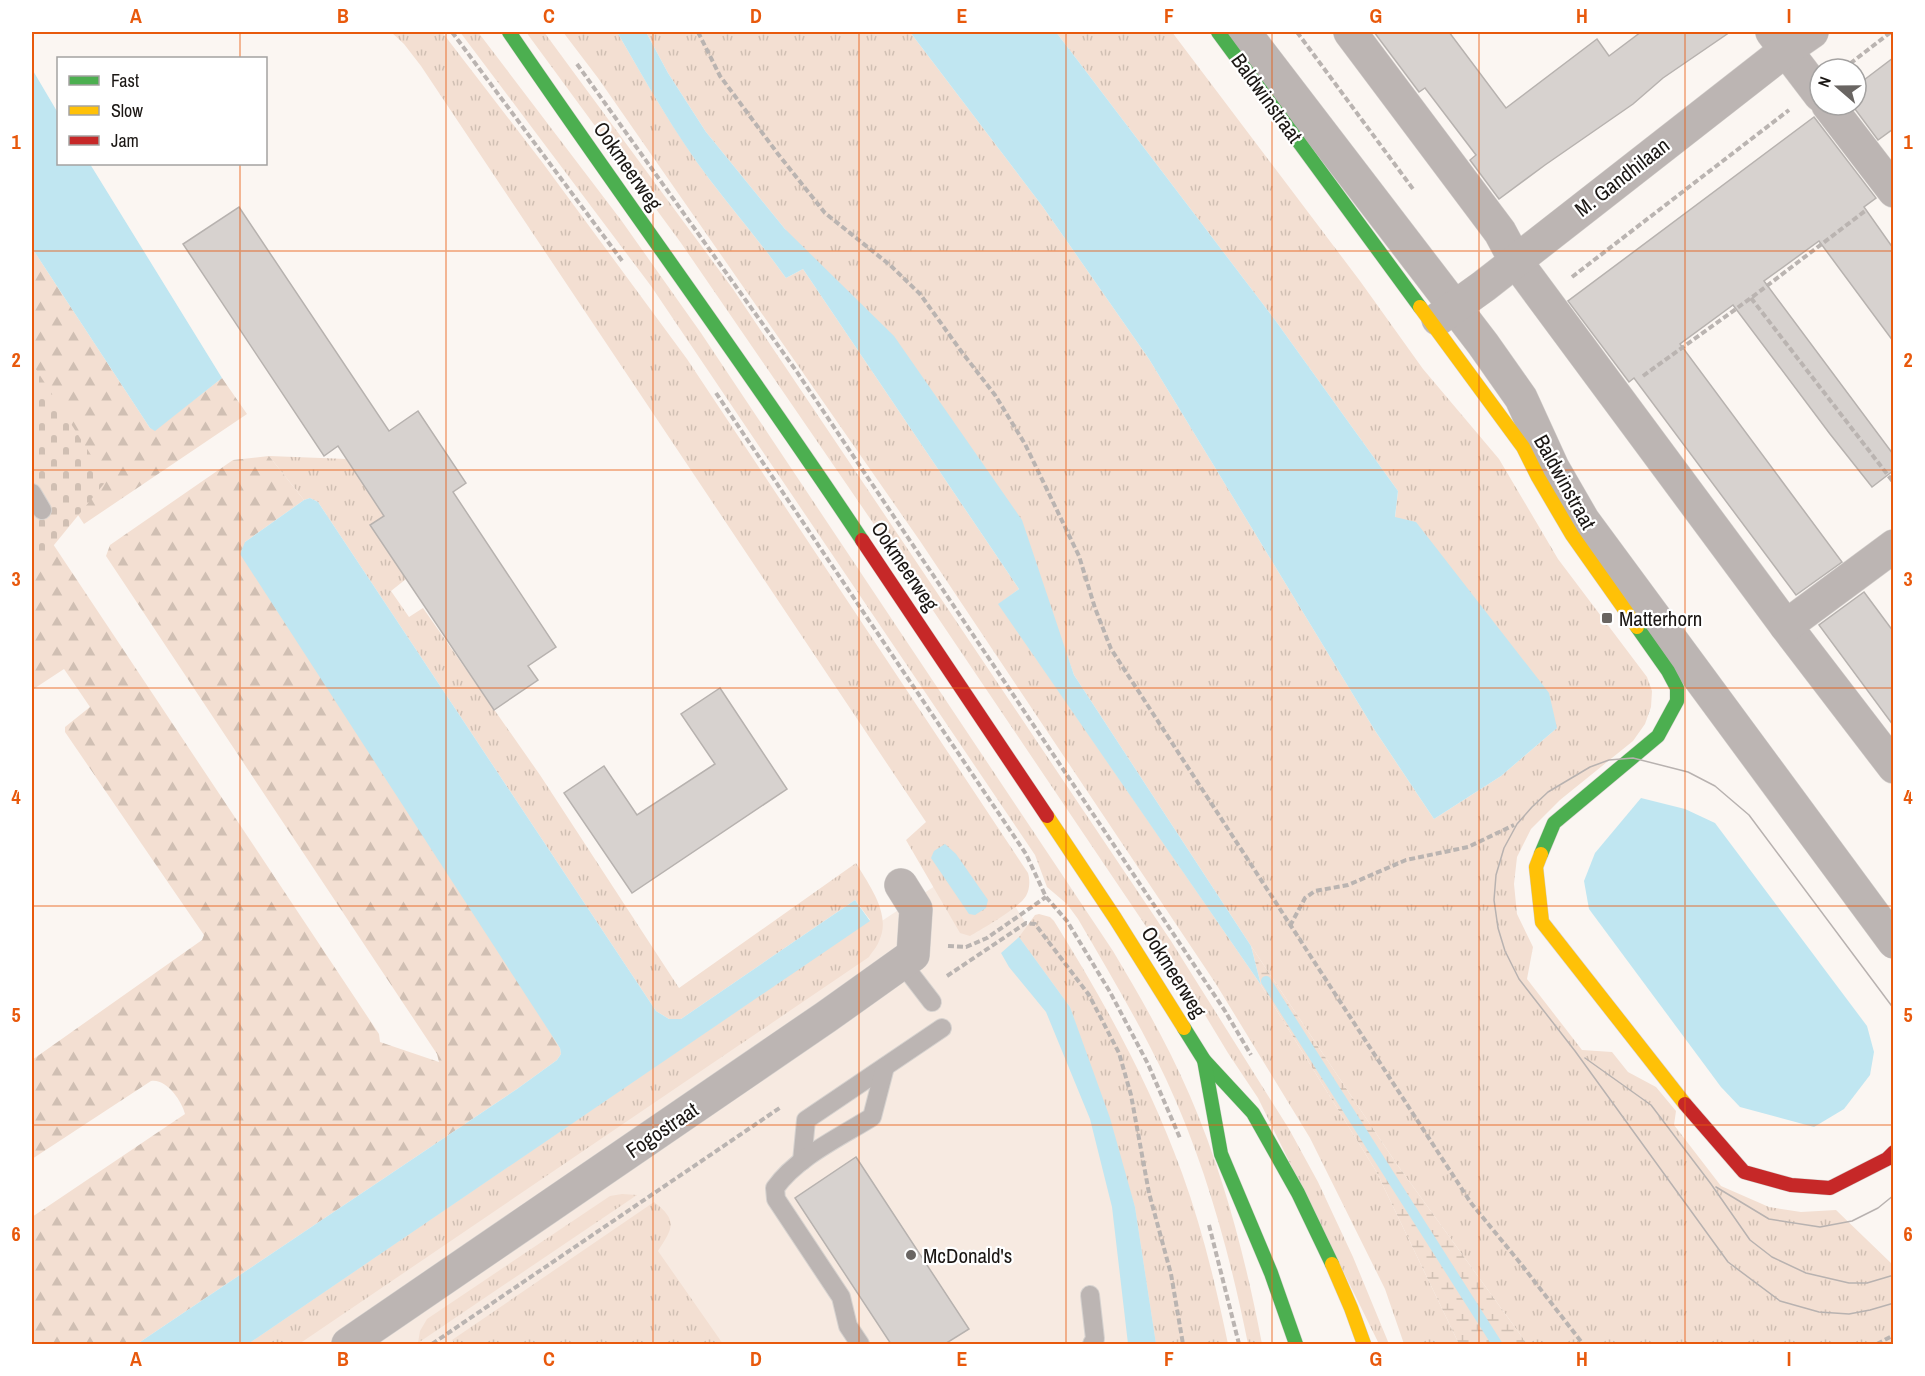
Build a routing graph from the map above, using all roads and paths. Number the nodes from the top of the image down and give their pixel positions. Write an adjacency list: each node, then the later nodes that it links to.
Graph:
1 (452, 32): 20 (path)
2 (494, 32): 14 (main road, Ookmeerweg)
3 (509, 32): 14 (main road, Ookmeerweg)
4 (698, 32): 35 (path)
5 (1218, 32): 23 (main road, Baldwinstraat)
6 (1244, 32): 23 (street, Baldwinstraat)
7 (1297, 32): 18 (path)
8 (1350, 32): 19 (street)
9 (1812, 32): 11 (street, M. Gandhilaan)
10 (1891, 32): 12 (path)
11 (1779, 41): 13 (street); 19 (street, M. Gandhilaan)
12 (1858, 57)
13 (1808, 79)
14 (558, 104): 40 (main road, Ookmeerweg)
15 (1808, 106): 22 (path)
16 (1837, 117): 17 (street)
17 (1893, 190): 21 (path)
18 (1414, 191)
19 (1515, 260): 22 (street); 23 (street, M. Gandhilaan)
20 (629, 270)
21 (1751, 298): 25 (path); 26 (path)
22 (1544, 299): 25 (street)
23 (1444, 315): 36 (street, Baldwinstraat); 44 (main road, Baldwinstraat)
24 (711, 386): 34 (path)
25 (1616, 396): 30 (street)
26 (1893, 483)
27 (32, 493): 28 (lane)
28 (42, 510)
29 (1893, 546): 30 (street)
30 (1785, 626): 31 (street)
31 (1893, 767)
32 (1517, 824): 35 (path)
33 (901, 885): 37 (street)
34 (1046, 897): 37 (path); 43 (path)
35 (1290, 926): 57 (path)
36 (1890, 937)
37 (908, 954): 38 (lane); 49 (street, Fogostraat)
38 (932, 1002): 53 (path)
39 (942, 1028): 41 (lane)
40 (1204, 1060): 55 (main road, Ookmeerweg); 56 (main road, Ookmeerweg)
41 (885, 1067): 45 (lane); 45 (lane)
42 (788, 1102): 50 (path)
43 (1183, 1147)
44 (1893, 1152)
45 (802, 1161): 51 (lane)
46 (1209, 1222): 54 (path)
47 (1090, 1295): 52 (lane)
48 (1893, 1335): 58 (path)
49 (348, 1344)
50 (432, 1344)
51 (860, 1344)
52 (1092, 1344)
53 (1183, 1344)
54 (1239, 1344)
55 (1296, 1344)
56 (1364, 1344)
57 (1583, 1344)
58 (1877, 1344)

